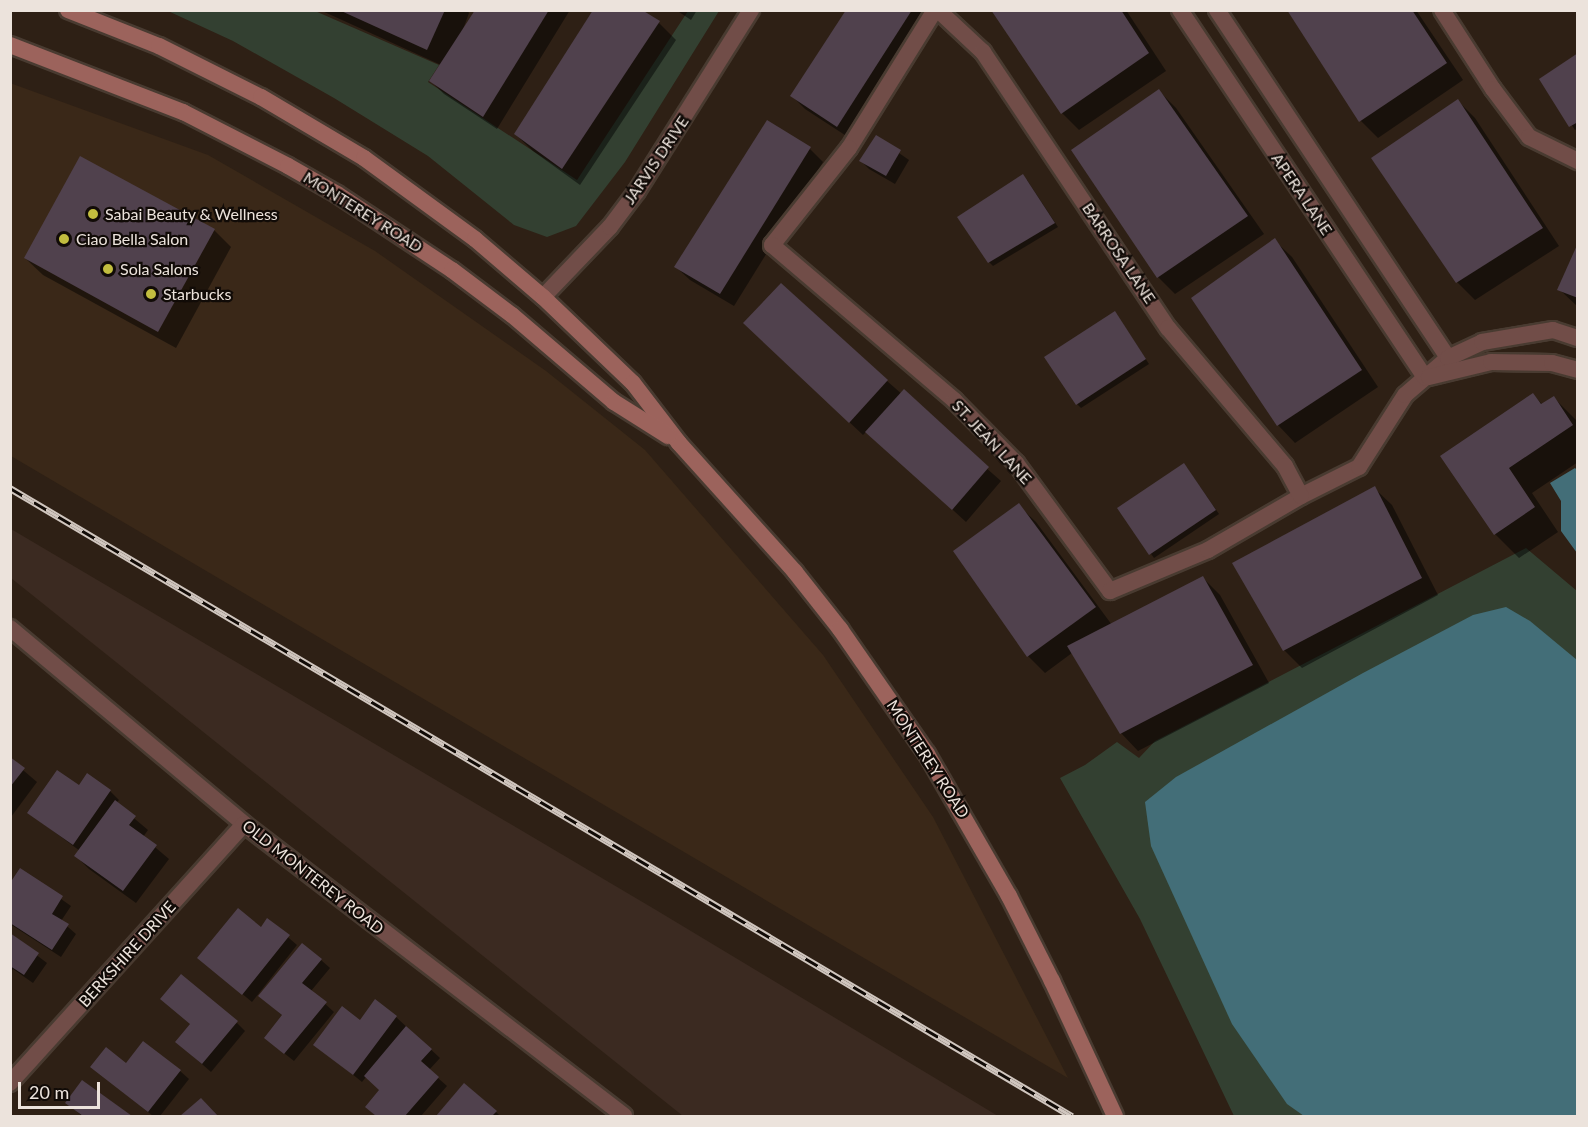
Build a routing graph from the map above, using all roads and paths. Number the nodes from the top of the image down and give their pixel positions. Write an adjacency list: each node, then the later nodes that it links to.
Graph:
1 (68, 10): 9 (main road, MONTEREY ROAD)
2 (751, 10): 9 (street, JARVIS DRIVE)
3 (937, 10): 15 (street, BARROSA LANE); 15 (street, ST. JEAN LANE)
4 (1179, 10): 13 (street, APERA LANE)
5 (1217, 10): 11 (street, APERA LANE)
6 (1442, 10): 8 (street)
7 (10, 45): 14 (main road, MONTEREY ROAD)
8 (1578, 160)
9 (543, 297): 14 (main road, MONTEREY ROAD)
10 (1578, 338): 11 (street)
11 (1448, 358): 13 (street)
12 (1578, 370): 13 (street)
13 (1425, 378): 15 (street, ST. JEAN LANE)
14 (679, 443): 20 (main road, MONTEREY ROAD)
15 (1301, 496)
16 (10, 628): 17 (street, OLD MONTEREY ROAD)
17 (244, 824): 18 (street, BERKSHIRE DRIVE); 19 (street, OLD MONTEREY ROAD)
18 (10, 1083)
19 (624, 1116)
20 (1115, 1116)

